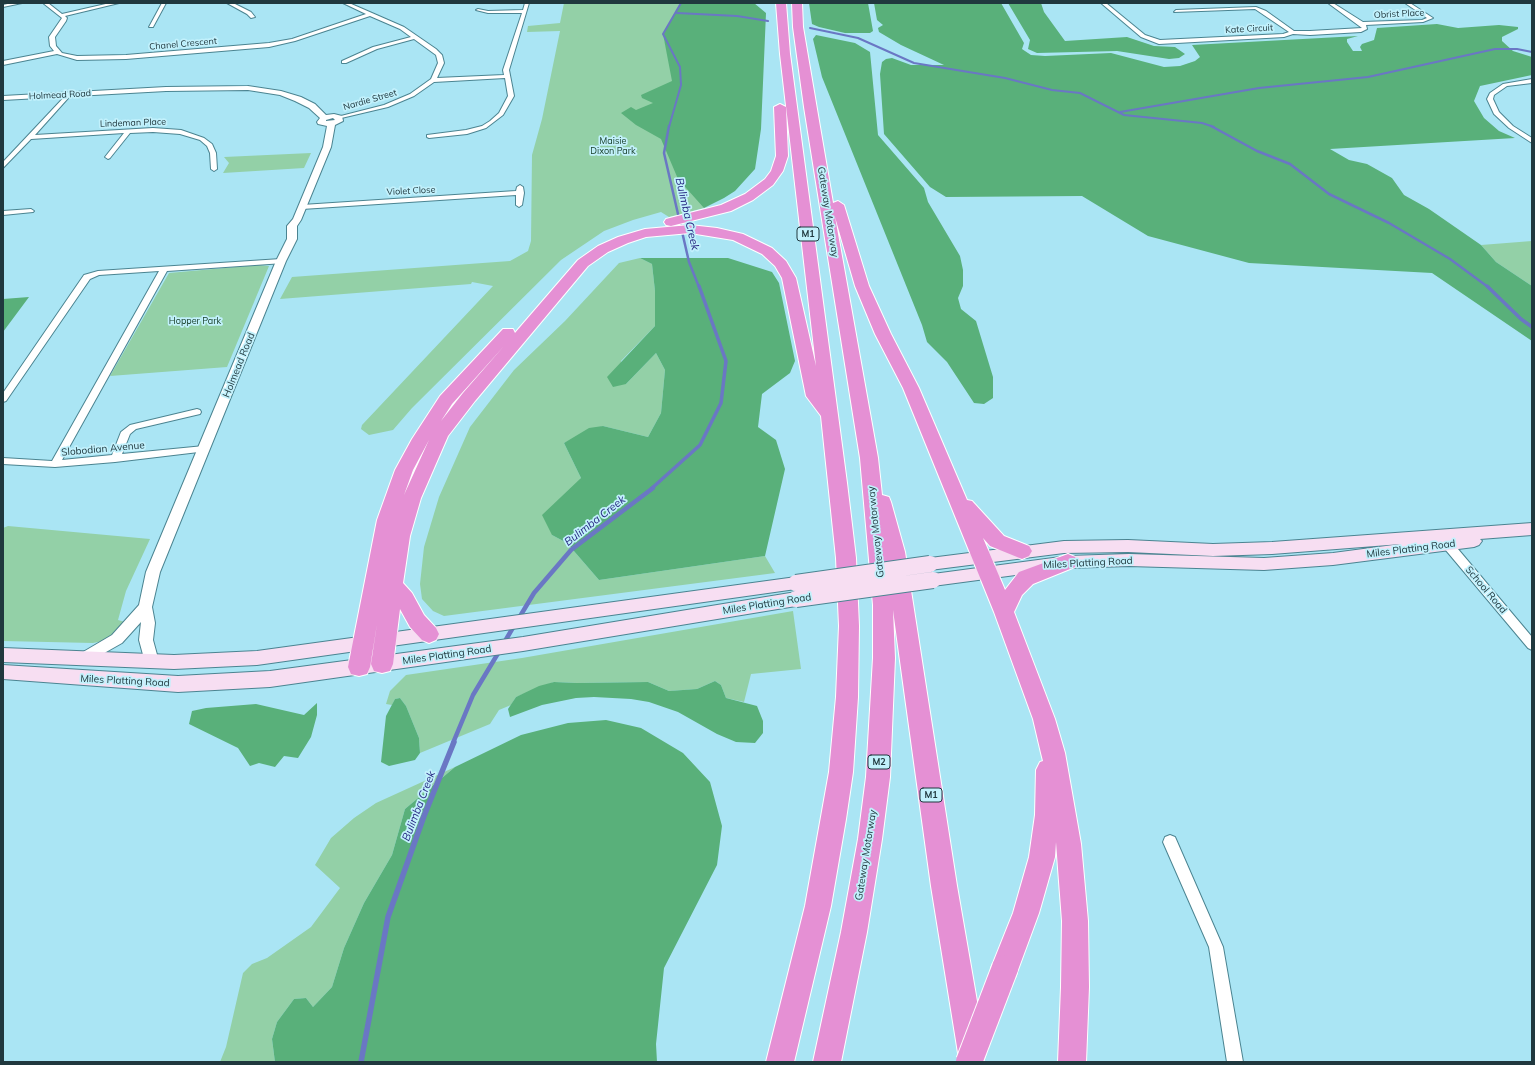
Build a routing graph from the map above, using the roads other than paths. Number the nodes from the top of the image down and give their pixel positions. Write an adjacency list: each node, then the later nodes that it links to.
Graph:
1 (20, 3): 13 (street)
2 (45, 3): 18 (street)
3 (117, 3): 18 (street)
4 (164, 3): 21 (street)
5 (229, 3): 19 (street)
6 (345, 3): 17 (street, Nardie Street)
7 (527, 3): 15 (street)
8 (781, 3): 25 (highway, M1)
9 (797, 3): 44 (highway, Gateway Motorway / M1)
10 (1103, 3): 22 (street, Kate Circuit)
11 (1330, 3): 20 (street)
12 (1407, 3): 20 (street, Obrist Place)
13 (3, 6)
14 (478, 10): 15 (street)
15 (525, 11): 28 (street)
16 (1176, 11): 22 (street)
17 (371, 14): 23 (street, Nardie Street); 24 (street, Chanel Crescent)
18 (62, 15): 24 (street)
19 (253, 17)
20 (1362, 24): 22 (street, Kate Circuit)
21 (151, 26)
22 (1293, 32)
23 (415, 37): 26 (street); 29 (street, Nardie Street)
24 (57, 52): 27 (street)
25 (785, 54): 49 (highway); 54 (highway, M1)
26 (344, 62)
27 (3, 63)
28 (507, 76): 29 (street); 38 (street)
29 (433, 80): 35 (street, Nardie Street)
30 (1532, 81): 34 (street)
31 (1532, 84): 34 (street)
32 (68, 95): 33 (street, Holmead Road); 36 (street, Holmead Road); 39 (street)
33 (3, 98)
34 (1490, 99): 40 (street)
35 (340, 118): 36 (street)
36 (328, 121): 46 (street, Holmead Road)
37 (129, 131): 39 (street, Lindeman Place); 41 (street); 43 (street, Lindeman Place)
38 (429, 136)
39 (29, 137): 42 (street)
40 (1532, 141)
41 (108, 157)
42 (3, 166)
43 (214, 169)
44 (826, 198): 56 (highway, Gateway Motorway / M1); 60 (highway)
45 (519, 205): 46 (street, Violet Close)
46 (302, 207): 50 (street, Holmead Road)
47 (31, 211): 48 (street)
48 (3, 213)
49 (667, 227): 54 (highway); 67 (highway); 72 (highway)
50 (281, 261): 51 (street); 55 (street, Holmead Road)
51 (164, 269): 52 (street); 59 (street)
52 (3, 399)
53 (197, 412): 57 (street)
54 (830, 415): 82 (highway, M1)
55 (204, 449): 57 (street, Slobodian Avenue); 69 (street, Holmead Road)
56 (869, 458): 83 (highway, Gateway Motorway / M2); 85 (highway, M1)
57 (115, 459): 59 (street, Slobodian Avenue)
58 (3, 461): 59 (street, Slobodian Avenue)
59 (55, 464)
60 (956, 496): 64 (highway); 66 (highway)
61 (1532, 529): 63 (main road, Miles Platting Road)
62 (1532, 532): 63 (main road, Miles Platting Road)
63 (1443, 540): 64 (main road, Miles Platting Road); 65 (main road, Miles Platting Road); 73 (street, School Road)
64 (1022, 551): 66 (main road, Miles Platting Road)
65 (1068, 562): 66 (main road, Miles Platting Road); 70 (highway)
66 (983, 564): 68 (main road, Miles Platting Road, bridge); 68 (main road, Miles Platting Road, bridge); 70 (highway)
67 (392, 584): 71 (highway); 72 (highway)
68 (796, 591): 71 (main road, Miles Platting Road); 77 (main road, Miles Platting Road)
69 (145, 607): 75 (street, Holmead Road); 76 (street, Holmead Road)
70 (1004, 612): 80 (highway)
71 (429, 634): 72 (main road, Miles Platting Road)
72 (374, 642): 76 (main road, Miles Platting Road); 77 (highway); 78 (highway)
73 (1532, 645)
74 (3, 655): 75 (main road, Miles Platting Road)
75 (82, 660): 76 (main road, Miles Platting Road)
76 (152, 662)
77 (382, 664): 78 (main road, Miles Platting Road)
78 (359, 668): 79 (main road, Miles Platting Road)
79 (3, 672)
80 (1053, 753): 84 (highway, bridge); 86 (highway)
81 (1170, 842): 87 (street)
82 (780, 1062)
83 (826, 1062)
84 (969, 1062)
85 (973, 1062)
86 (1072, 1062)
87 (1235, 1062)

